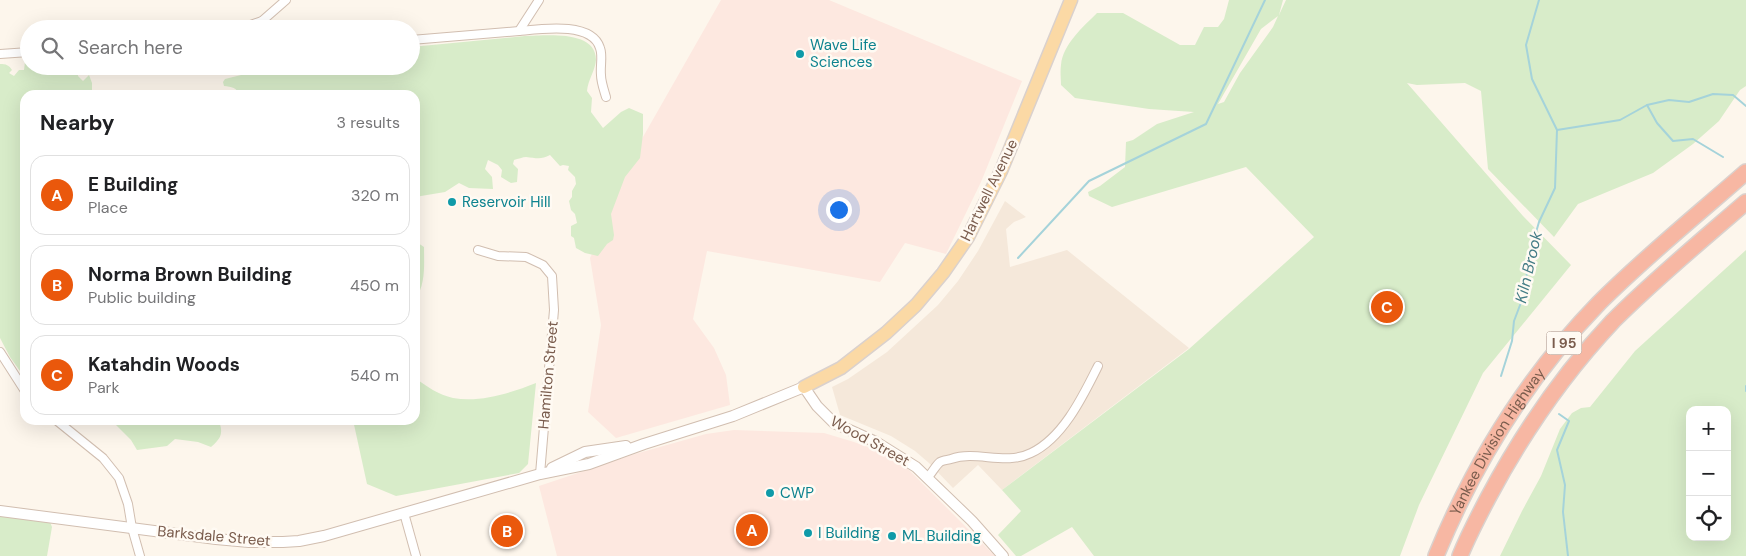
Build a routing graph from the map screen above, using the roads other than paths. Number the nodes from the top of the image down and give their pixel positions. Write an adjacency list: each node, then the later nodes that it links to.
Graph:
1 (286, 0): 4 (street)
2 (539, 0): 5 (street)
3 (1071, 0): 16 (main road, Hartwell Avenue)
4 (263, 20)
5 (519, 31): 6 (street); 9 (street)
6 (420, 39)
7 (20, 53): 8 (street)
8 (0, 54)
9 (606, 97)
10 (1746, 172): 29 (highway, Yankee Division Highway / I 95)
11 (1746, 202): 30 (highway, Yankee Division Highway / I 95)
12 (478, 250): 21 (street, Hamilton Street)
13 (0, 352): 15 (street)
14 (1098, 366): 22 (street)
15 (20, 384)
16 (804, 387): 18 (street, Hartwell Avenue); 22 (street, Wood Street)
17 (62, 425): 25 (street)
18 (644, 444): 19 (street, Hartwell Avenue); 20 (street, Hartwell Avenue)
19 (585, 452): 21 (street, Barksdale Street)
20 (589, 464): 21 (street, Barksdale Street)
21 (540, 474): 24 (street, Barksdale Street)
22 (928, 477): 28 (street, Wood Street)
23 (0, 511): 25 (street, Barksdale Street)
24 (404, 513): 25 (street, Barksdale Street); 27 (street)
25 (132, 528): 26 (street)
26 (140, 556)
27 (416, 556)
28 (1003, 556)
29 (1436, 556)
30 (1460, 556)

